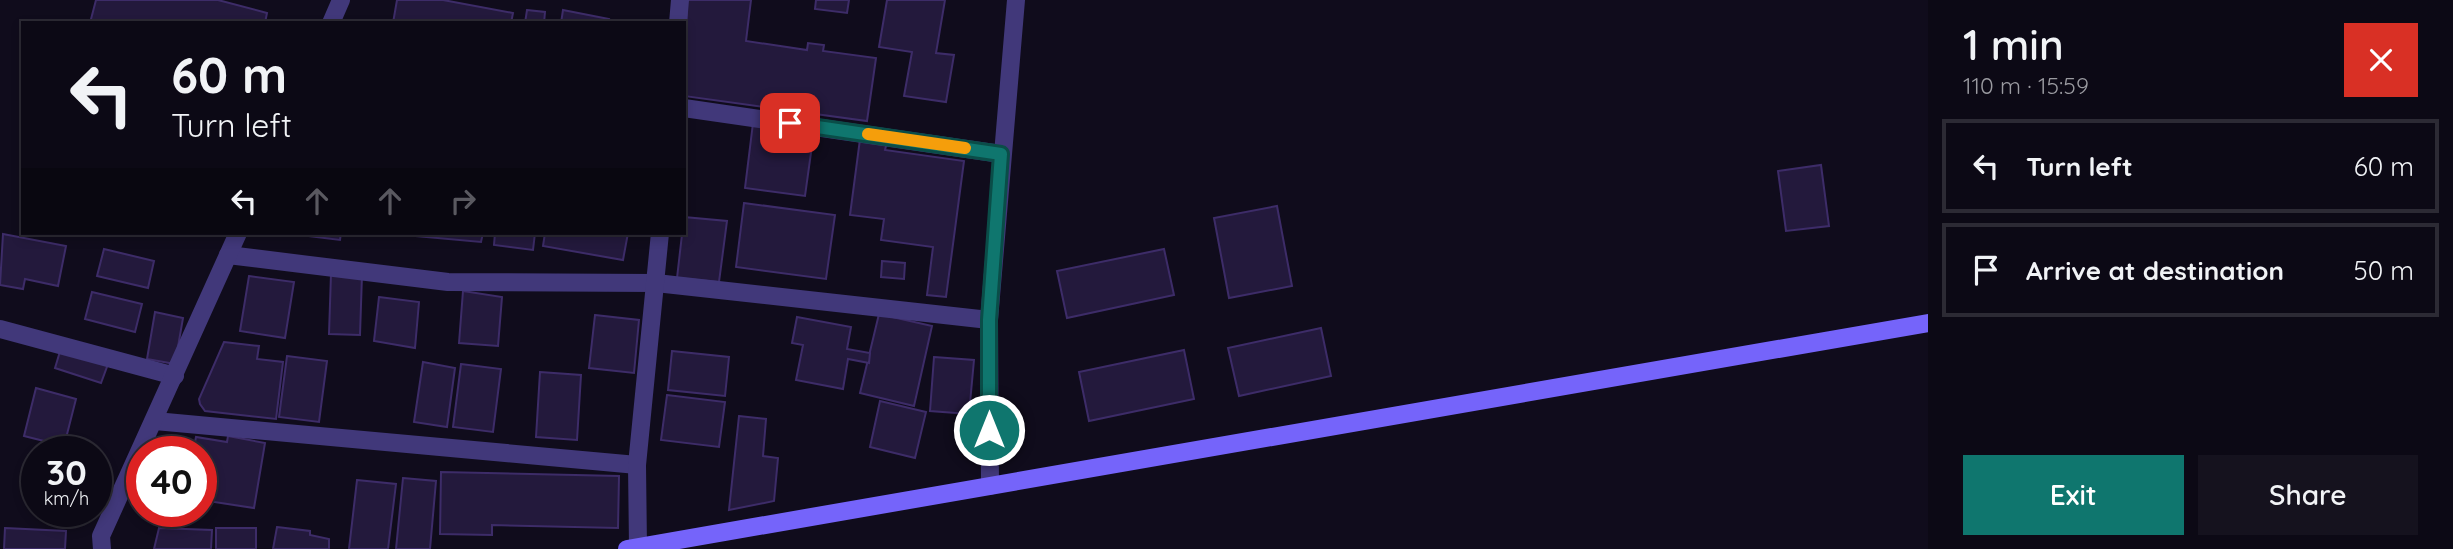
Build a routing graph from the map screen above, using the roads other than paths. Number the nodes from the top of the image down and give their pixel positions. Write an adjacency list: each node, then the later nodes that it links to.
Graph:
1 (341, 0): 4 (street)
2 (680, 0): 5 (street)
3 (1016, 0): 7 (street)
4 (332, 21)
5 (678, 21)
6 (686, 108): 7 (street)
7 (1001, 154): 12 (street)
8 (237, 235): 10 (street)
9 (660, 235): 11 (street)
10 (228, 255): 11 (street); 15 (street)
11 (656, 283): 12 (street); 17 (street)
12 (989, 320): 18 (street)
13 (1928, 323): 18 (main road)
14 (0, 329): 15 (street)
15 (175, 376): 16 (street)
16 (155, 421): 17 (street); 20 (street)
17 (637, 466): 19 (street)
18 (990, 486): 19 (main road)
19 (633, 548)
20 (102, 549)

